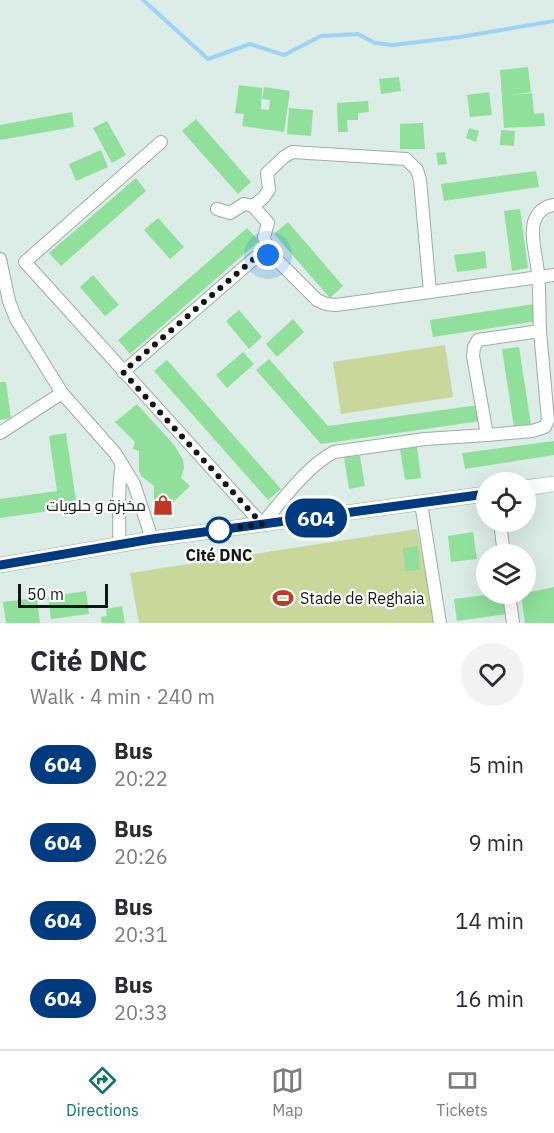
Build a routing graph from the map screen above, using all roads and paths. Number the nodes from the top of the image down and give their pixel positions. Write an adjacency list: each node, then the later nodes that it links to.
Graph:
1 (161, 141): 11 (street)
2 (554, 204): 8 (street)
3 (253, 206): 4 (street); 5 (street); 9 (street)
4 (217, 209)
5 (268, 255): 9 (street); 11 (street)
6 (0, 259): 12 (street)
7 (554, 275): 8 (street)
8 (538, 277): 9 (street); 10 (street)
9 (430, 292)
10 (540, 331): 14 (street); 14 (street)
11 (123, 372): 20 (street)
12 (62, 393): 13 (street); 15 (street)
13 (0, 433)
14 (487, 435): 20 (street)
15 (122, 464): 21 (street); 22 (street)
16 (554, 484): 17 (main road)
17 (536, 486)
18 (476, 495): 19 (main road)
19 (421, 503): 20 (main road); 25 (street)
20 (262, 524): 21 (main road)
21 (152, 539): 22 (main road)
22 (120, 544): 23 (main road)
23 (0, 565)
24 (510, 604): 26 (street)
25 (440, 623)
26 (513, 623)

